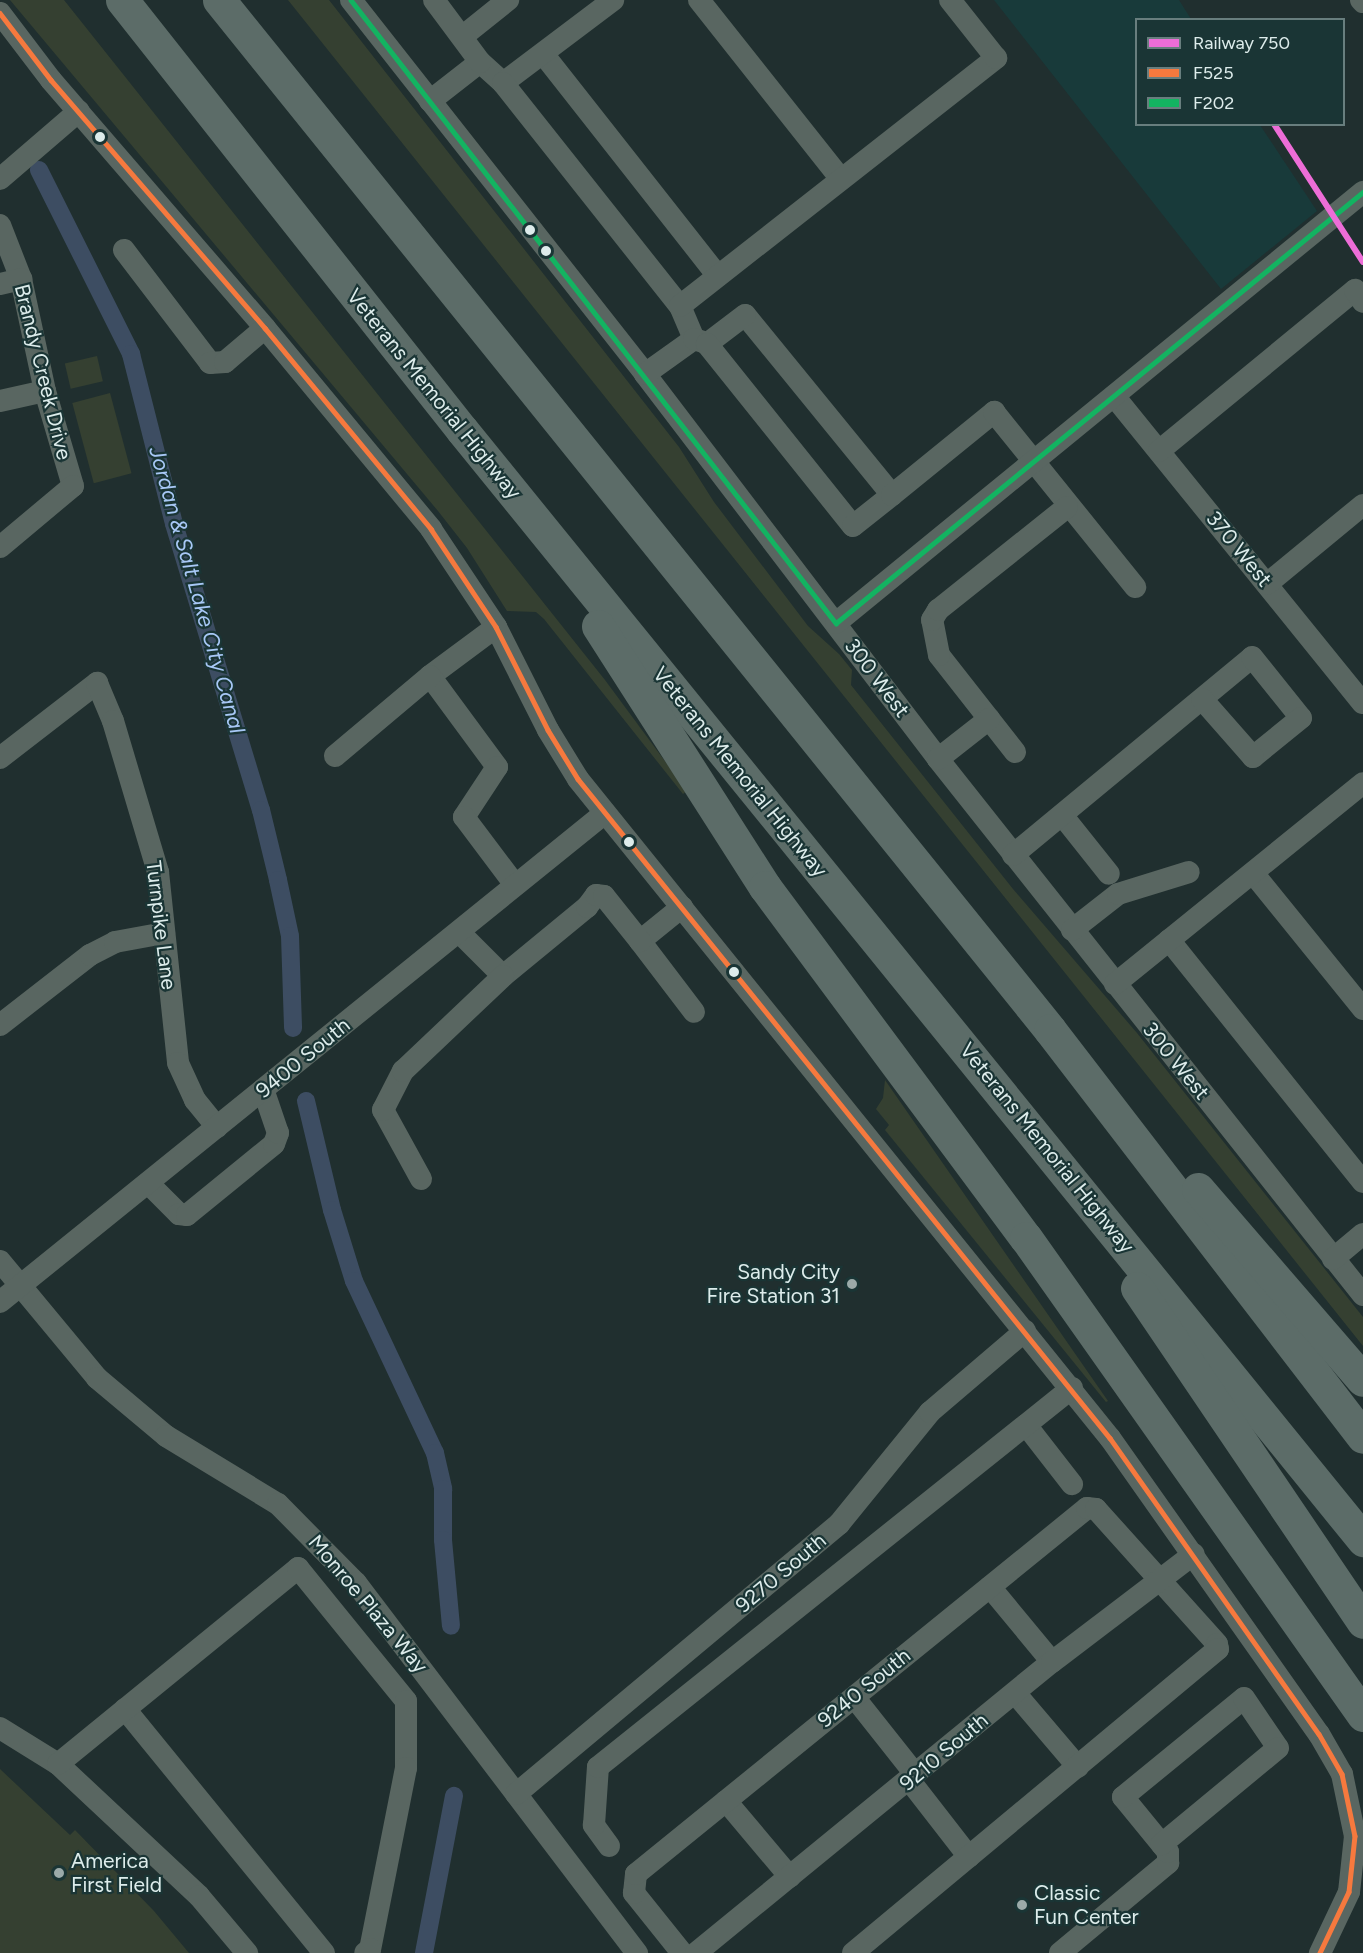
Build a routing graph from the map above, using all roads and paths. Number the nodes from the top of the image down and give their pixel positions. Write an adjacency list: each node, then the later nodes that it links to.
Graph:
1 (122, 0): 31 (highway, Veterans Memorial Highway)
2 (219, 0): 69 (highway)
3 (351, 0): 14 (street, 300 West)
4 (434, 0): 10 (street)
5 (508, 0): 10 (street)
6 (613, 0): 11 (street)
7 (699, 0): 17 (street)
8 (950, 0): 17 (street)
9 (0, 13): 15 (street)
10 (463, 36): 12 (street)
11 (544, 55): 13 (street); 21 (street)
12 (480, 62): 13 (street); 14 (street)
13 (502, 83): 24 (street)
14 (430, 101): 27 (street, 300 West)
15 (79, 111): 16 (street); 25 (street)
16 (0, 179)
17 (841, 179): 21 (street)
18 (1363, 192): 29 (street)
19 (0, 225): 22 (street, Brandy Creek Drive)
20 (124, 250): 25 (street)
21 (718, 276): 24 (street)
22 (10, 282): 28 (street, Brandy Creek Drive)
23 (1363, 302): 32 (street)
24 (681, 306): 26 (street)
25 (265, 328): 41 (street)
26 (700, 341): 27 (street); 34 (street); 34 (street)
27 (645, 374): 40 (street, 300 West)
28 (45, 391): 30 (street); 37 (street, Brandy Creek Drive)
29 (1114, 396): 32 (street, 370 West); 33 (street)
30 (0, 401)
31 (462, 430): 72 (highway, Veterans Memorial Highway); 97 (highway)
32 (1159, 451): 38 (street, 370 West)
33 (1032, 464): 34 (street); 36 (street); 40 (street)
34 (892, 495)
35 (1363, 505): 38 (street)
36 (1067, 507): 39 (street); 45 (street)
37 (0, 547)
38 (1267, 584): 44 (street, 370 West)
39 (1135, 587)
40 (836, 623): 49 (street, 300 West)
41 (496, 627): 42 (street); 51 (street)
42 (430, 676): 47 (street); 57 (street)
43 (1203, 699): 52 (street)
44 (1363, 703)
45 (989, 719): 46 (street); 49 (street)
46 (1015, 752)
47 (335, 756)
48 (0, 758): 61 (street, Turnpike Lane)
49 (938, 759): 53 (street, 300 West)
50 (1363, 783): 55 (street)
51 (605, 813): 57 (street, 9400 South); 58 (street)
52 (1062, 815): 53 (street); 56 (street)
53 (1013, 855): 59 (street, 300 West)
54 (1189, 872): 59 (street)
55 (1253, 873): 63 (street); 66 (street)
56 (1109, 874)
57 (515, 885): 60 (street, 9400 South)
58 (681, 907): 62 (street); 82 (street)
59 (1072, 930): 65 (street, 300 West)
60 (459, 932): 64 (street); 70 (street, 9400 South)
61 (164, 933): 68 (street); 71 (street, Turnpike Lane)
62 (640, 940): 64 (street); 67 (street)
63 (1169, 940): 65 (street); 74 (street)
64 (503, 976): 73 (street)
65 (1115, 984): 77 (street, 300 West)
66 (1363, 1009)
67 (694, 1012)
68 (0, 1025)
69 (1050, 1030): 83 (highway); 86 (highway)
70 (263, 1089): 71 (street, 9400 South); 75 (street)
71 (217, 1127): 75 (street, 9400 South)
72 (1035, 1131): 88 (highway, Veterans Memorial Highway); 92 (highway)
73 (421, 1179)
74 (1363, 1182)
75 (148, 1183): 79 (street, 9400 South)
76 (1363, 1234): 77 (street)
77 (1333, 1258): 80 (street, 300 West)
78 (0, 1261): 79 (street, Monroe Plaza Way)
79 (20, 1286): 81 (street, 9400 South); 102 (street, Monroe Plaza Way)
80 (1363, 1295)
81 (0, 1302)
82 (1025, 1331): 84 (street); 102 (street, 9270 South)
83 (1363, 1380)
84 (1072, 1388): 85 (street); 89 (street)
85 (1026, 1425): 87 (street); 105 (street)
86 (1363, 1437)
87 (1072, 1484)
88 (1363, 1540)
89 (1194, 1554): 90 (street, 9210 South); 108 (street)
90 (1159, 1580): 91 (street, 9240 South); 93 (street, 9210 South); 100 (street)
91 (990, 1587): 93 (street); 95 (street, 9240 South)
92 (1363, 1622)
93 (1052, 1662): 94 (street, 9210 South)
94 (1015, 1694): 100 (street); 101 (street, 9210 South)
95 (854, 1697): 101 (street); 103 (street, 9240 South)
96 (125, 1709): 99 (street); 110 (street); 111 (street)
97 (1363, 1715)
98 (0, 1728): 99 (street)
99 (58, 1764): 109 (street)
100 (1078, 1767): 106 (street)
101 (913, 1777): 106 (street); 107 (street, 9210 South)
102 (516, 1794): 112 (street, Monroe Plaza Way)
103 (726, 1801): 107 (street); 113 (street, 9240 South)
104 (1162, 1844): 104 (street); 116 (street)
105 (609, 1846)
106 (969, 1857): 115 (street)
107 (790, 1877): 114 (street, 9210 South)
108 (1356, 1894): 117 (street)
109 (247, 1953)
110 (324, 1953)
111 (365, 1953)
112 (637, 1953)
113 (682, 1953)
114 (697, 1953)
115 (853, 1953)
116 (1060, 1953)
117 (1320, 1953)

